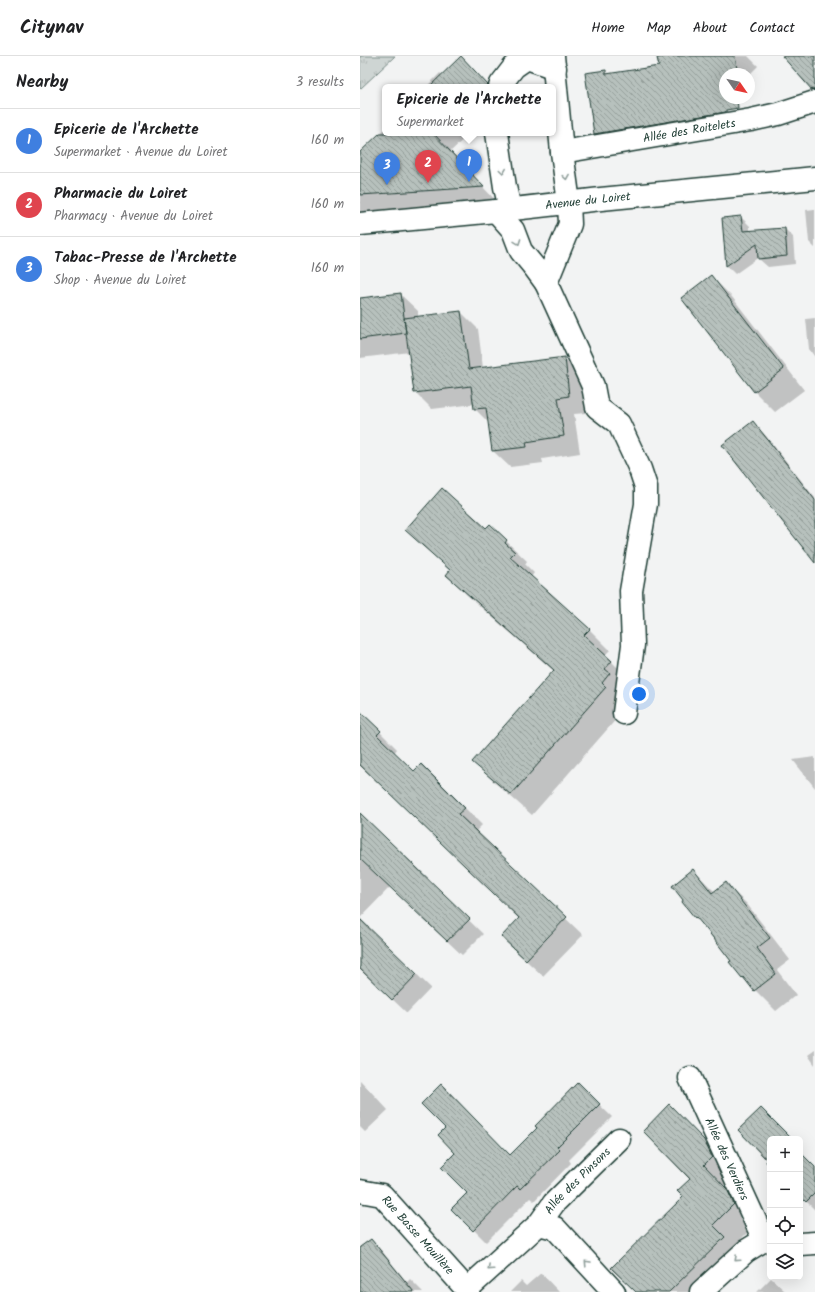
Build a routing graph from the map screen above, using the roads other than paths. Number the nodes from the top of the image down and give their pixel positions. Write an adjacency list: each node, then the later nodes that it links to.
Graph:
1 (554, 62): 2 (street); 3 (street)
2 (501, 84)
3 (556, 84)
4 (556, 84): 7 (street)
5 (815, 102): 7 (street, Allée des Roitelets)
6 (497, 136): 10 (street, one-way to 10)
7 (562, 152): 9 (street, one-way to 9)
8 (815, 178): 9 (street, Avenue du Loiret)
9 (569, 203): 10 (street, Avenue du Loiret); 12 (street)
10 (503, 210): 11 (street, Avenue du Loiret); 12 (street, one-way to 12)
11 (360, 224)
12 (546, 283): 13 (street)
13 (624, 713)
14 (690, 1078): 19 (street, Allée des Verdiers)
15 (619, 1139): 18 (street, Allée des Pinsons)
16 (360, 1176): 17 (street, Rue Basse Mouillère)
17 (368, 1192): 22 (street, Rue Basse Mouillère)
18 (539, 1224): 22 (street, Allée des Pinsons, one-way to 22); 23 (street, one-way to 18)
19 (767, 1240): 24 (street, one-way to 24)
20 (815, 1243): 21 (street)
21 (803, 1244)
22 (467, 1291)
23 (614, 1292)
24 (701, 1292)

